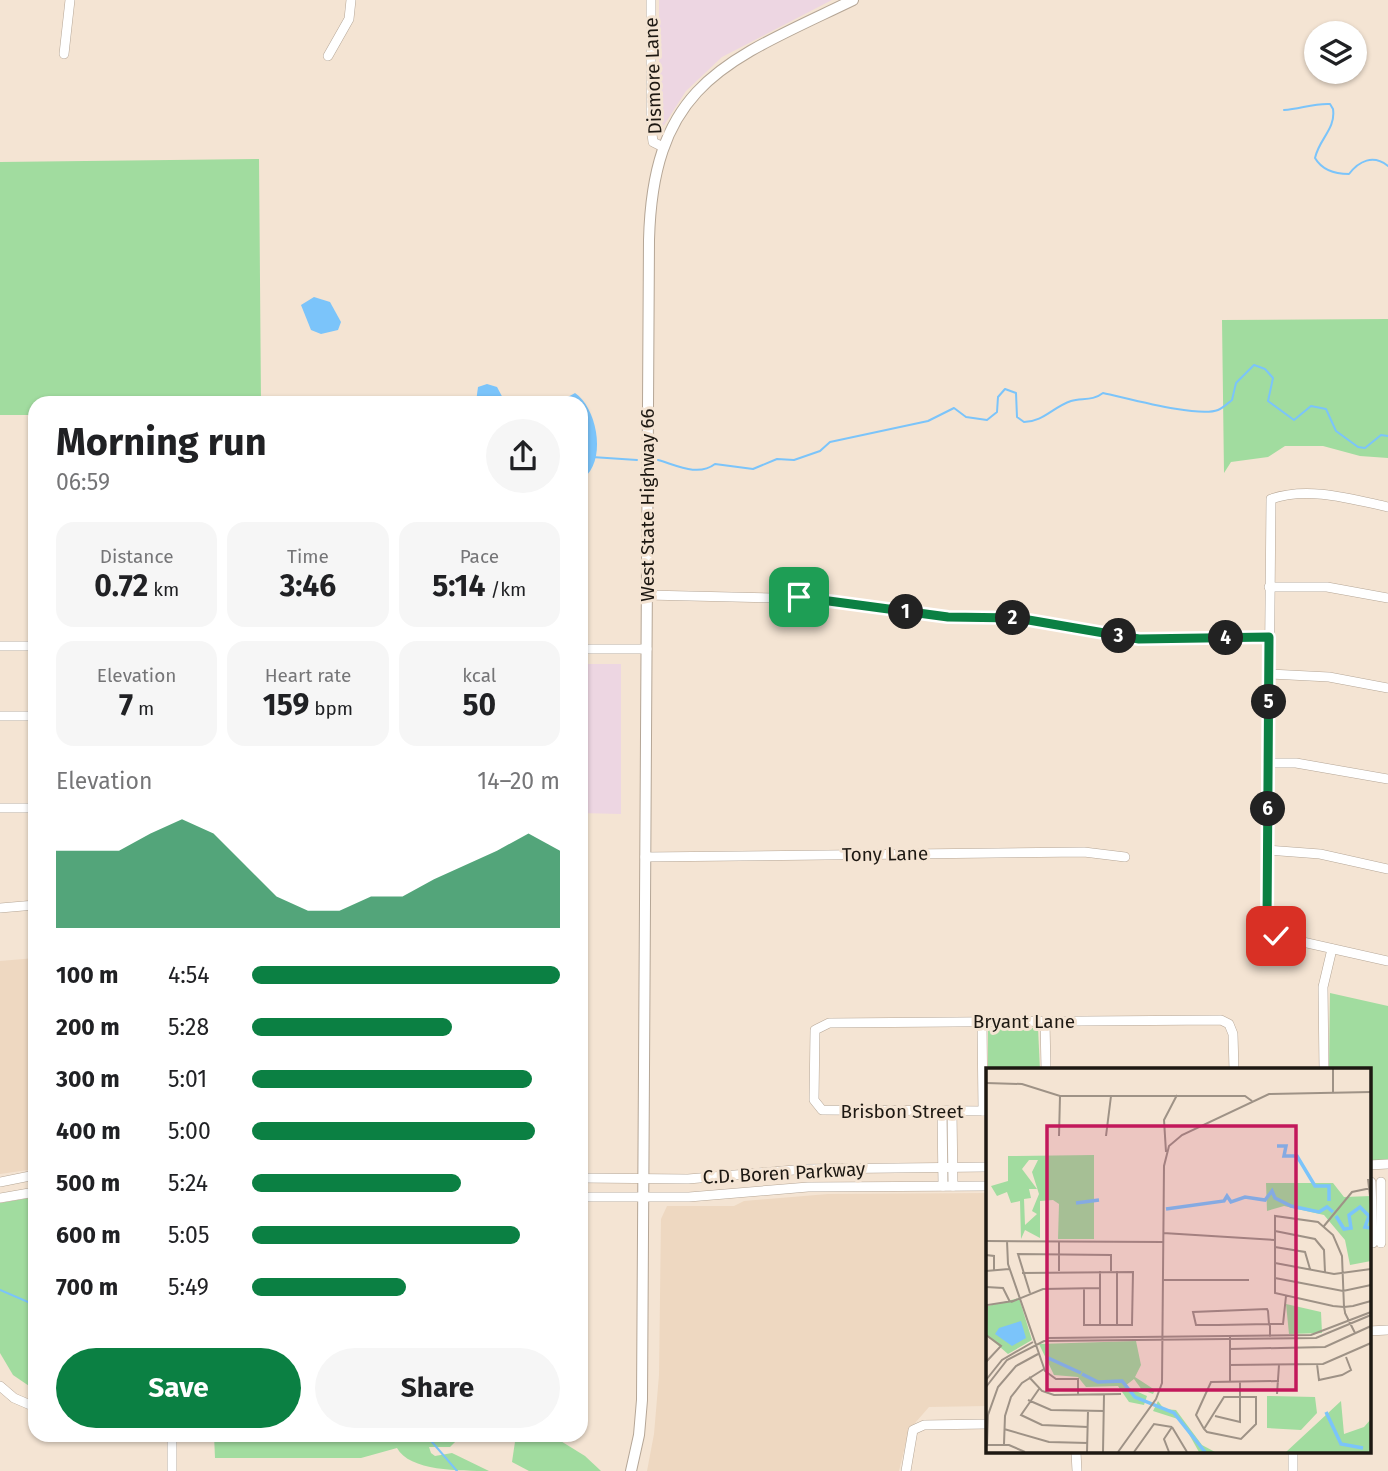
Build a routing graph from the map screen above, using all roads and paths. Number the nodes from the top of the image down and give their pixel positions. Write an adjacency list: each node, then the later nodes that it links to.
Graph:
1 (70, 0): 5 (street)
2 (351, 0): 6 (street)
3 (651, 0): 7 (street, Dismore Lane)
4 (853, 0): 7 (main road, West State Highway 66)
5 (64, 54)
6 (328, 56)
7 (663, 147): 10 (main road, West State Highway 66)
8 (1388, 507): 9 (street)
9 (1269, 587): 11 (street); 12 (street)
10 (647, 595): 12 (street); 16 (main road, West State Highway 66)
11 (1388, 598)
12 (1269, 637): 17 (street)
13 (0, 646): 14 (street)
14 (28, 646)
15 (588, 649): 16 (street)
16 (647, 649): 26 (main road, West State Highway 66)
17 (1269, 674): 18 (street); 21 (street)
18 (1388, 688)
19 (0, 716): 20 (street)
20 (28, 716)
21 (1268, 763): 22 (street); 25 (street)
22 (1388, 779)
23 (0, 808): 24 (street)
24 (28, 808)
25 (1268, 850): 28 (street); 31 (street)
26 (645, 857): 27 (street, Tony Lane); 47 (main road, West State Highway 66)
27 (1125, 857)
28 (1388, 869)
29 (28, 906): 30 (street)
30 (0, 908)
31 (1332, 949): 32 (street); 37 (street)
32 (1388, 961)
33 (1045, 1021): 34 (street, Bryant Lane); 35 (street); 36 (street, Bryant Lane)
34 (982, 1022): 38 (street, Bryant Lane); 40 (street)
35 (1046, 1068)
36 (1234, 1068)
37 (1324, 1068)
38 (818, 1108): 39 (street, Brisbon Street)
39 (947, 1111): 40 (street, Brisbon Street); 43 (street)
40 (985, 1111)
41 (1388, 1164): 42 (street)
42 (1370, 1165)
43 (948, 1167): 44 (street, C.D. Boren Parkway); 47 (street, C.D. Boren Parkway); 50 (street)
44 (986, 1167)
45 (28, 1176): 48 (street)
46 (588, 1178): 47 (street, C.D. Boren Parkway)
47 (644, 1179): 54 (main road, West State Highway 66)
48 (0, 1182)
49 (1377, 1182): 56 (street)
50 (948, 1186): 51 (street, C.D. Boren Parkway); 54 (street, C.D. Boren Parkway)
51 (986, 1186)
52 (28, 1193): 55 (street)
53 (588, 1196): 54 (street, C.D. Boren Parkway)
54 (643, 1197): 64 (main road, West State Highway 66)
55 (0, 1198)
56 (1378, 1243)
57 (1370, 1331): 58 (street)
58 (1388, 1331)
59 (0, 1386): 60 (street)
60 (28, 1404)
61 (986, 1424): 65 (street)
62 (172, 1442): 63 (street)
63 (172, 1471)
64 (631, 1471)
65 (906, 1471)

